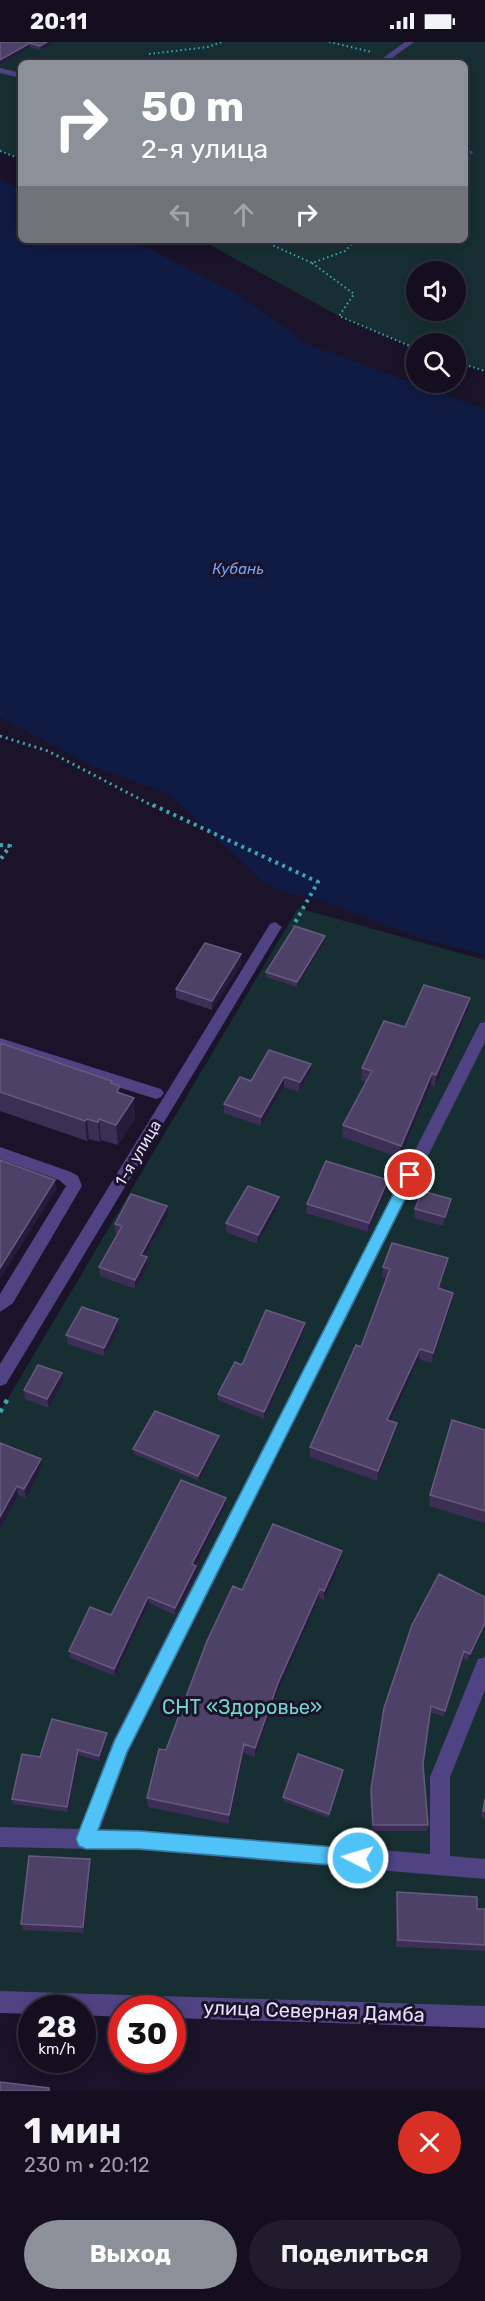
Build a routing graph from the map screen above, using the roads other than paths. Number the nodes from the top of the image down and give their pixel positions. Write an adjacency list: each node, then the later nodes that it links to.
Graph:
1 (410, 42): 2 (street)
2 (384, 60)
3 (0, 70): 4 (street)
4 (18, 75)
5 (282, 931): 11 (street, 1-я улица)
6 (485, 1027): 14 (street)
7 (0, 1044): 8 (street)
8 (156, 1093)
9 (0, 1153): 10 (street)
10 (0, 1305)
11 (0, 1379)
12 (485, 1666): 15 (street)
13 (0, 1837): 14 (street)
14 (86, 1839): 15 (street)
15 (440, 1863): 16 (street)
16 (485, 1869)
17 (0, 2002): 18 (street, улица Северная Дамба)
18 (485, 2017)

